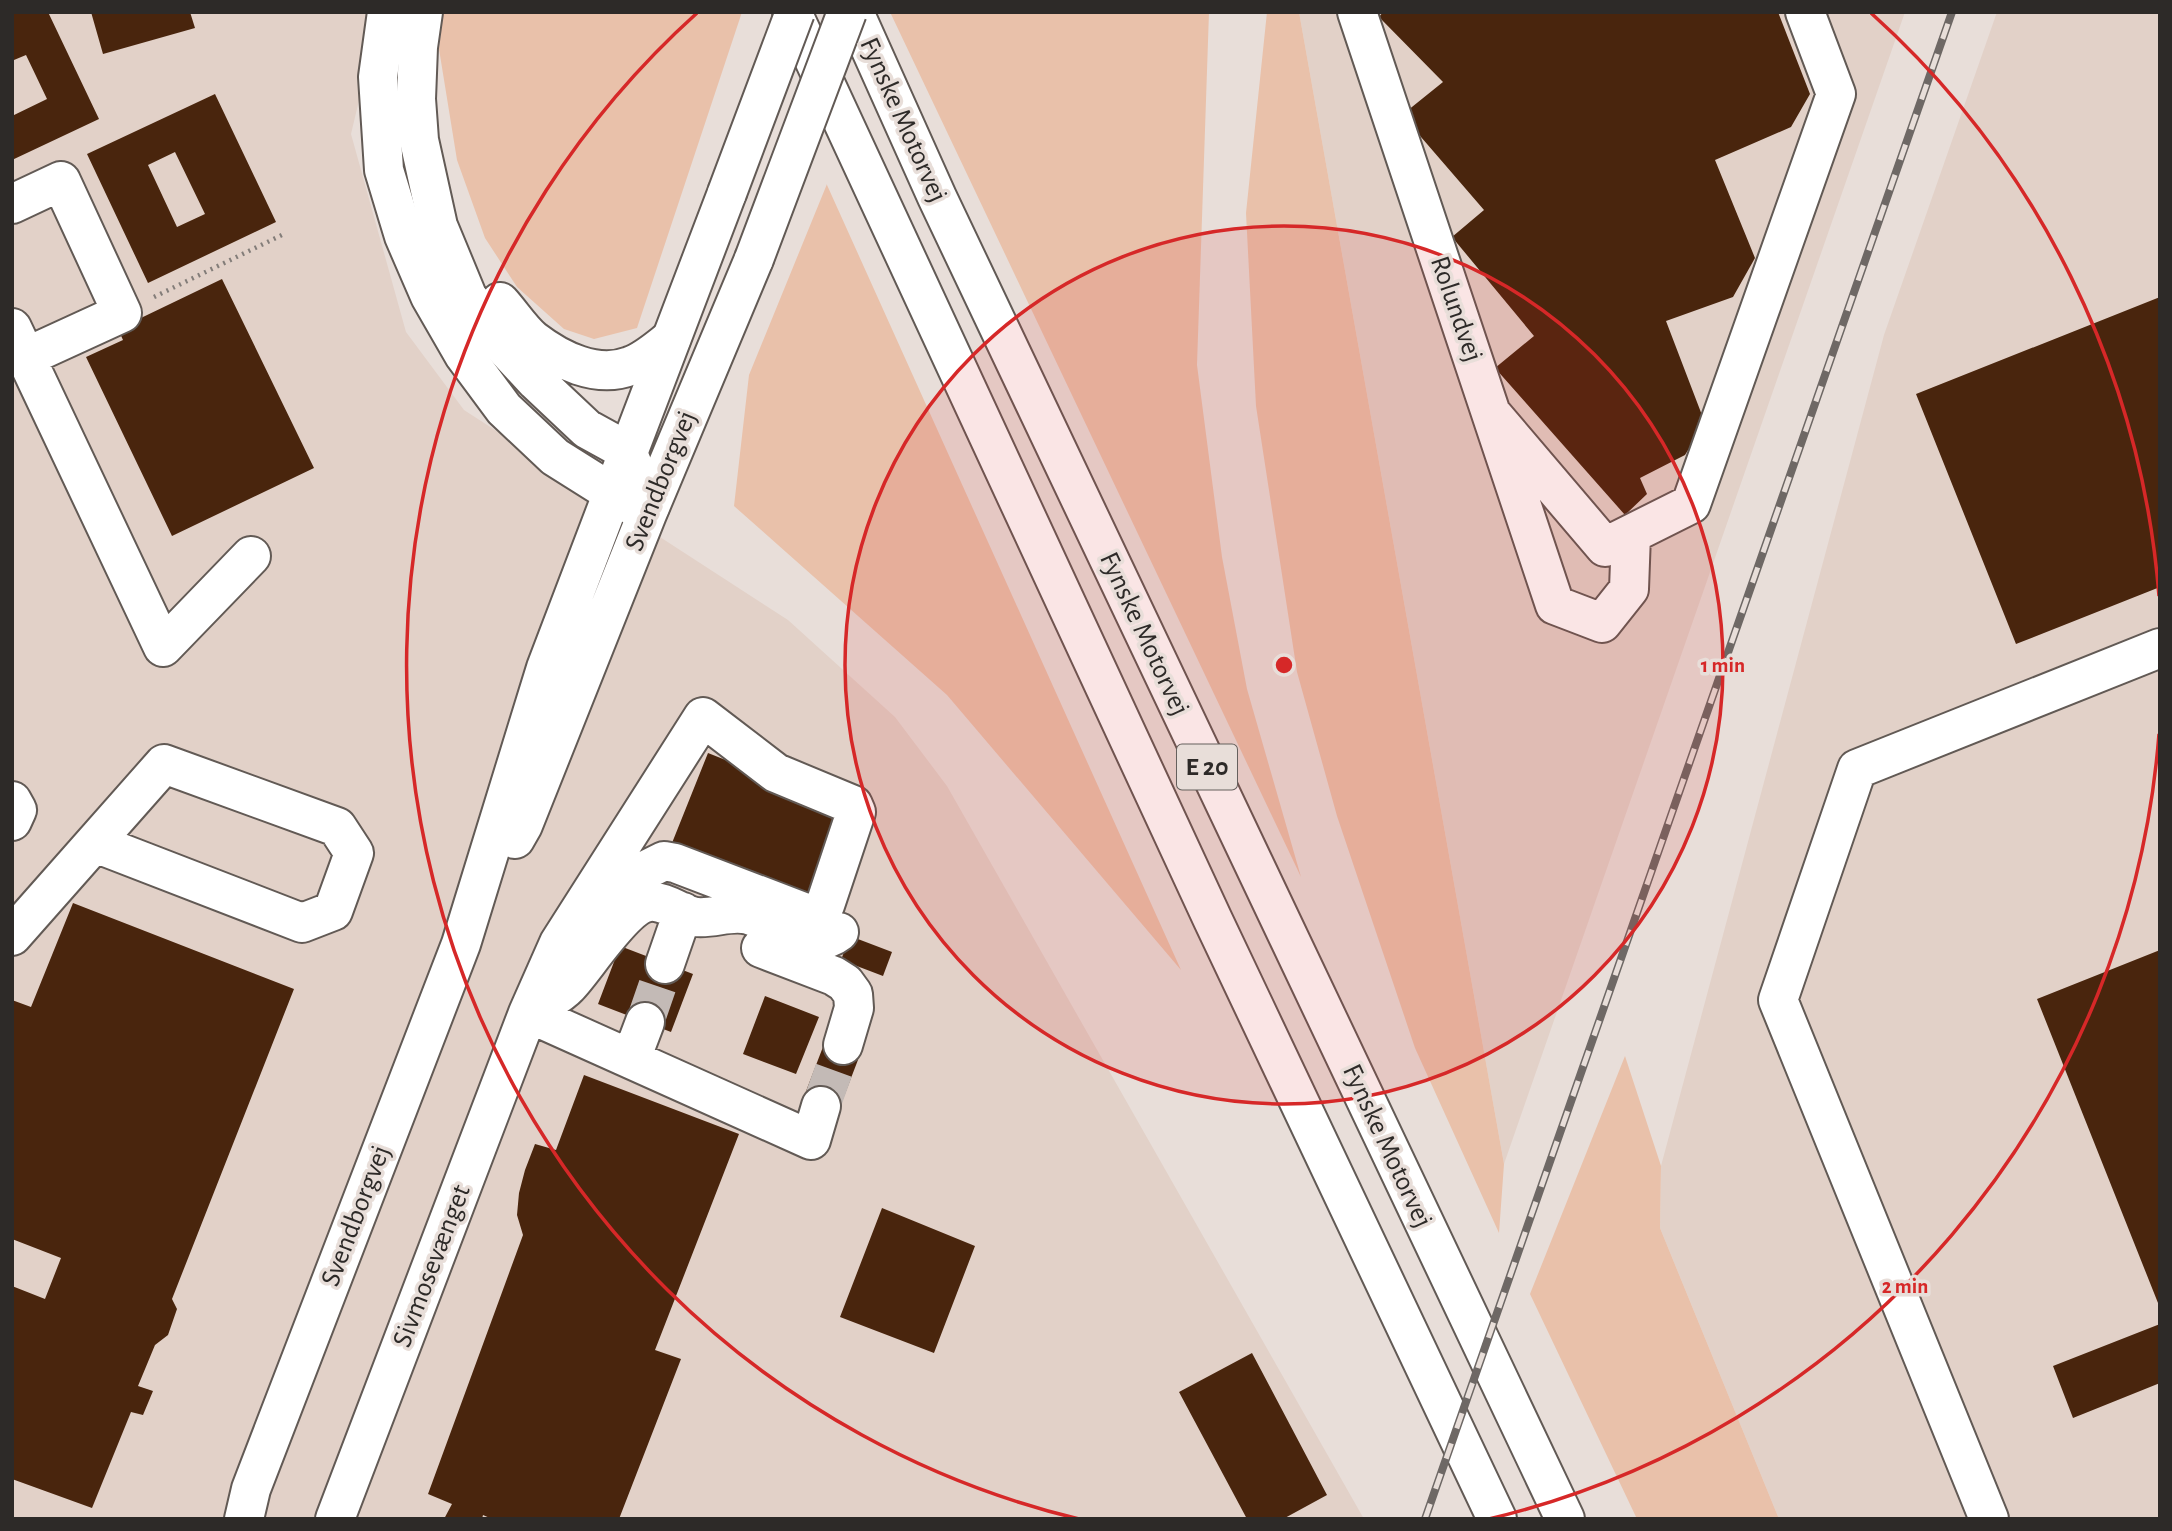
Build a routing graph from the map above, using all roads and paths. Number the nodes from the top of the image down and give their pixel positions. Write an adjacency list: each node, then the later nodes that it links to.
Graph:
1 (387, 12): 16 (main road)
2 (423, 12): 8 (main road)
3 (793, 12): 12 (main road, Svendborgvej, bridge); 36 (main road, Fynske Motorvej / E 20)
4 (847, 12): 17 (main road, Svendborgvej, bridge)
5 (854, 12): 37 (main road, Fynske Motorvej / E 20)
6 (1357, 12): 14 (main road, Rolundvej)
7 (1805, 12): 18 (main road)
8 (419, 140): 12 (main road); 15 (main road)
9 (12, 204): 11 (main road)
10 (286, 233): 11 (path)
11 (122, 313): 13 (main road)
12 (671, 339): 15 (main road, Svendborgvej)
13 (19, 343): 19 (main road)
14 (1491, 413): 18 (main road); 18 (main road, Rolundvej)
15 (627, 451): 16 (main road, Svendborgvej); 17 (main road)
16 (611, 493): 17 (main road); 27 (main road, Svendborgvej)
17 (648, 510): 27 (main road, Svendborgvej)
18 (1631, 535)
19 (251, 556)
20 (2160, 648): 38 (main road)
21 (12, 801): 22 (main road)
22 (12, 821)
23 (95, 843): 23 (main road); 26 (main road)
24 (689, 915): 25 (main road); 28 (main road); 29 (main road); 31 (main road)
25 (839, 932)
26 (12, 936)
27 (461, 944): 34 (main road, Svendborgvej)
28 (666, 964)
29 (528, 1013): 29 (main road); 32 (main road); 35 (main road, Sivmosevænget)
30 (645, 1022): 32 (main road)
31 (843, 1045)
32 (631, 1059): 33 (main road)
33 (816, 1123)
34 (243, 1509)
35 (335, 1519)
36 (1497, 1519)
37 (1565, 1519)
38 (1990, 1519)

